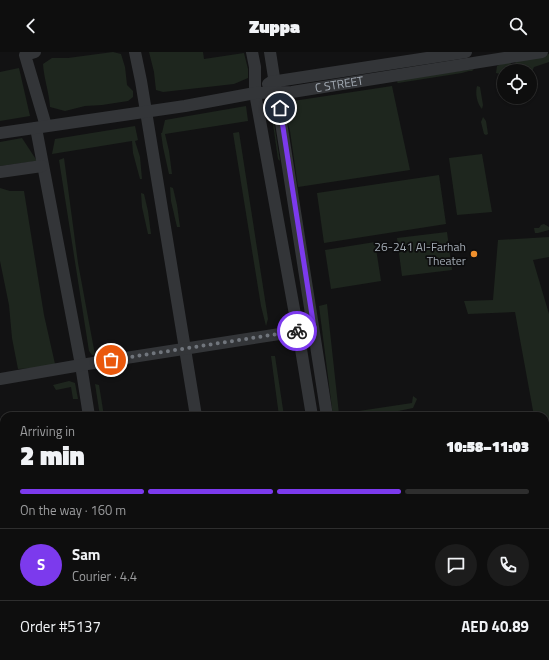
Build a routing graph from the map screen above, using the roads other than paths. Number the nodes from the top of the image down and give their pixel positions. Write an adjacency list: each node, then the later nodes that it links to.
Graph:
1 (35, 52): 10 (street)
2 (134, 52): 9 (street)
3 (252, 52): 8 (street)
4 (270, 52): 7 (street)
5 (466, 52): 7 (street, C STREET)
6 (542, 52): 7 (street, C STREET)
7 (276, 87): 8 (street, C STREET); 14 (street)
8 (255, 93): 9 (street, C STREET); 15 (street)
9 (146, 111): 10 (street, C STREET); 16 (street)
10 (41, 127): 11 (street, C STREET); 12 (street)
11 (0, 133)
12 (42, 166): 13 (street); 17 (street)
13 (0, 172)
14 (314, 328): 15 (street); 22 (street)
15 (298, 331): 16 (street); 21 (street)
16 (186, 349): 17 (street); 20 (street)
17 (81, 364): 18 (street); 19 (street)
18 (0, 379)
19 (87, 412)
20 (195, 412)
21 (311, 412)
22 (326, 412)

